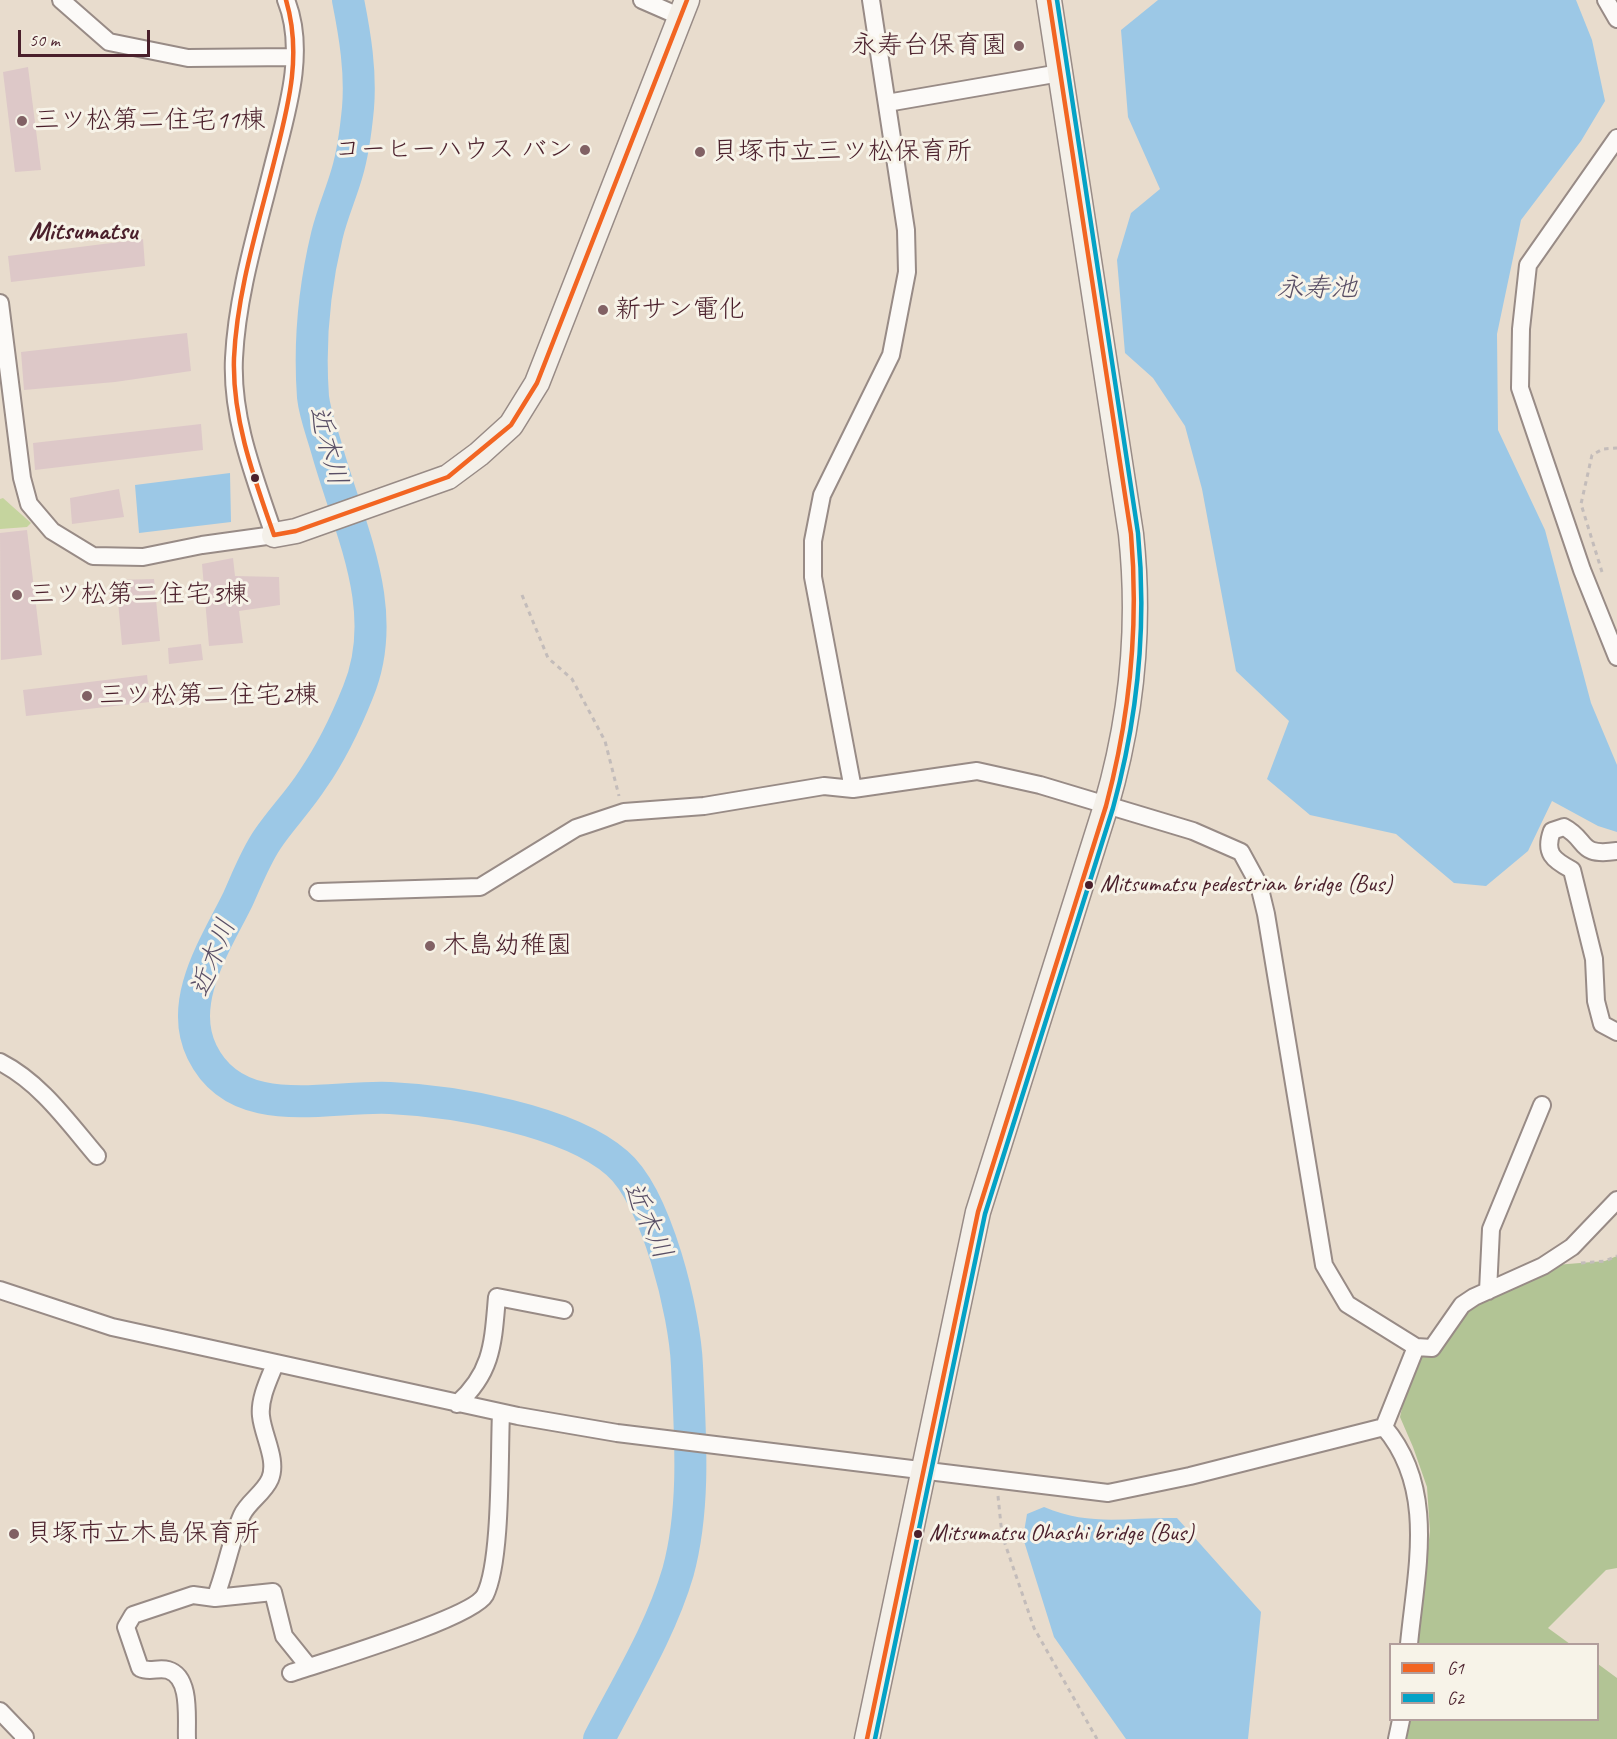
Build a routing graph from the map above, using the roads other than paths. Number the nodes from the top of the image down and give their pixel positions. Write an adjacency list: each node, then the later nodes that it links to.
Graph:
1 (61, 0): 9 (street)
2 (285, 0): 9 (street)
3 (642, 0): 7 (street)
4 (871, 0): 11 (street)
5 (1049, 0): 10 (main road)
6 (1606, 0): 8 (street)
7 (684, 9): 14 (main road)
8 (1617, 19)
9 (294, 57): 14 (street)
10 (1060, 73): 11 (street); 17 (main road)
11 (887, 103): 16 (street)
12 (1617, 138): 15 (street)
13 (0, 303): 14 (street)
14 (285, 533)
15 (1616, 651)
16 (853, 789): 17 (street); 21 (street)
17 (1106, 806): 30 (street); 35 (main road)
18 (1617, 851): 19 (street)
19 (1593, 852): 20 (street); 20 (street)
20 (1572, 870): 22 (street)
21 (318, 892)
22 (1617, 1032)
23 (0, 1062): 25 (street)
24 (1542, 1105): 28 (street)
25 (97, 1156)
26 (1617, 1200): 28 (street)
27 (0, 1290): 31 (street)
28 (1488, 1291): 30 (street)
29 (564, 1310): 32 (street)
30 (1416, 1347): 34 (street)
31 (276, 1364): 32 (street); 36 (street)
32 (457, 1404): 33 (street)
33 (501, 1413): 35 (street); 38 (street)
34 (1384, 1427): 35 (street); 37 (street)
35 (924, 1468): 44 (main road)
36 (215, 1598): 38 (street); 43 (street)
37 (1409, 1643)
38 (309, 1666): 39 (street)
39 (291, 1673)
40 (0, 1711): 42 (street)
41 (1401, 1721): 45 (street)
42 (23, 1739)
43 (187, 1739)
44 (867, 1739)
45 (1397, 1739)

